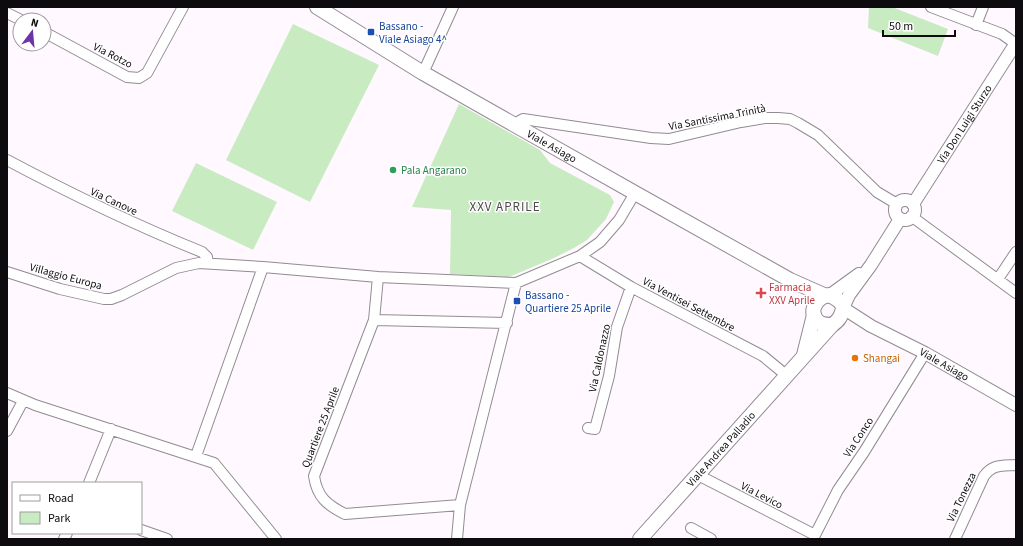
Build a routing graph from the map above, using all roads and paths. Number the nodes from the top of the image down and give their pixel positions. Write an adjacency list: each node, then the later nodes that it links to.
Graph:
1 (183, 7): 7 (street, Via Rotzo)
2 (317, 7): 9 (main road, Viale Asiago)
3 (453, 7): 9 (street)
4 (931, 7): 6 (street)
5 (982, 7): 6 (street)
6 (976, 25): 8 (street)
7 (52, 36)
8 (1016, 43): 14 (street, Via Don Luigi Sturzo)
9 (423, 73): 10 (main road, Viale Asiago)
10 (514, 124): 12 (main road, Viale Asiago); 13 (street, Via Santissima Trinità)
11 (7, 160): 17 (street, Via Canove)
12 (635, 193): 16 (street); 22 (main road, Viale Asiago)
13 (896, 204): 14 (street); 14 (street)
14 (908, 213): 18 (street, Via Don Luigi Sturzo); 23 (street)
15 (1016, 252): 23 (street)
16 (580, 256): 24 (street); 25 (street, Via Ventisei Settembre)
17 (208, 263): 19 (street); 20 (street, Villaggio Europa)
18 (871, 265): 27 (street, Via Don Luigi Sturzo); 28 (street, Via Don Luigi Sturzo)
19 (262, 267): 21 (street); 43 (street)
20 (7, 272)
21 (378, 277): 24 (street); 30 (street, Quartiere 25 Aprile)
22 (790, 280): 27 (main road, Viale Asiago); 29 (main road, Viale Asiago)
23 (998, 280): 26 (street)
24 (516, 283): 31 (street)
25 (630, 287): 36 (street, Via Ventisei Settembre); 40 (street, Via Caldonazzo)
26 (1016, 293)
27 (828, 295): 28 (main road, Viale Asiago); 29 (main road)
28 (843, 307): 32 (main road); 33 (street, Viale Asiago)
29 (814, 313): 32 (main road, Viale Asiago); 35 (main road)
30 (374, 320): 31 (street); 47 (street, Quartiere 25 Aprile)
31 (507, 323): 47 (street)
32 (835, 324): 33 (street, Viale Asiago); 35 (main road, Viale Andrea Palladio)
33 (871, 326): 34 (street, Viale Asiago)
34 (924, 354): 39 (street, Viale Asiago); 50 (street, Via Conco)
35 (803, 360): 36 (main road, Viale Andrea Palladio)
36 (786, 375): 45 (main road, Viale Andrea Palladio)
37 (7, 393): 38 (street)
38 (22, 401): 41 (street); 42 (street)
39 (1016, 406)
40 (588, 428)
41 (111, 429): 43 (street); 46 (street)
42 (7, 431)
43 (196, 456): 52 (street)
44 (1016, 465): 56 (street, Via Tonezza)
45 (698, 475): 50 (street, Via Levico); 54 (main road, Viale Andrea Palladio)
46 (89, 482)
47 (460, 505): 53 (street)
48 (692, 528): 55 (street)
49 (142, 530): 51 (street)
50 (816, 537)
51 (167, 539)
52 (276, 539)
53 (458, 539)
54 (640, 539)
55 (711, 539)
56 (955, 539)

